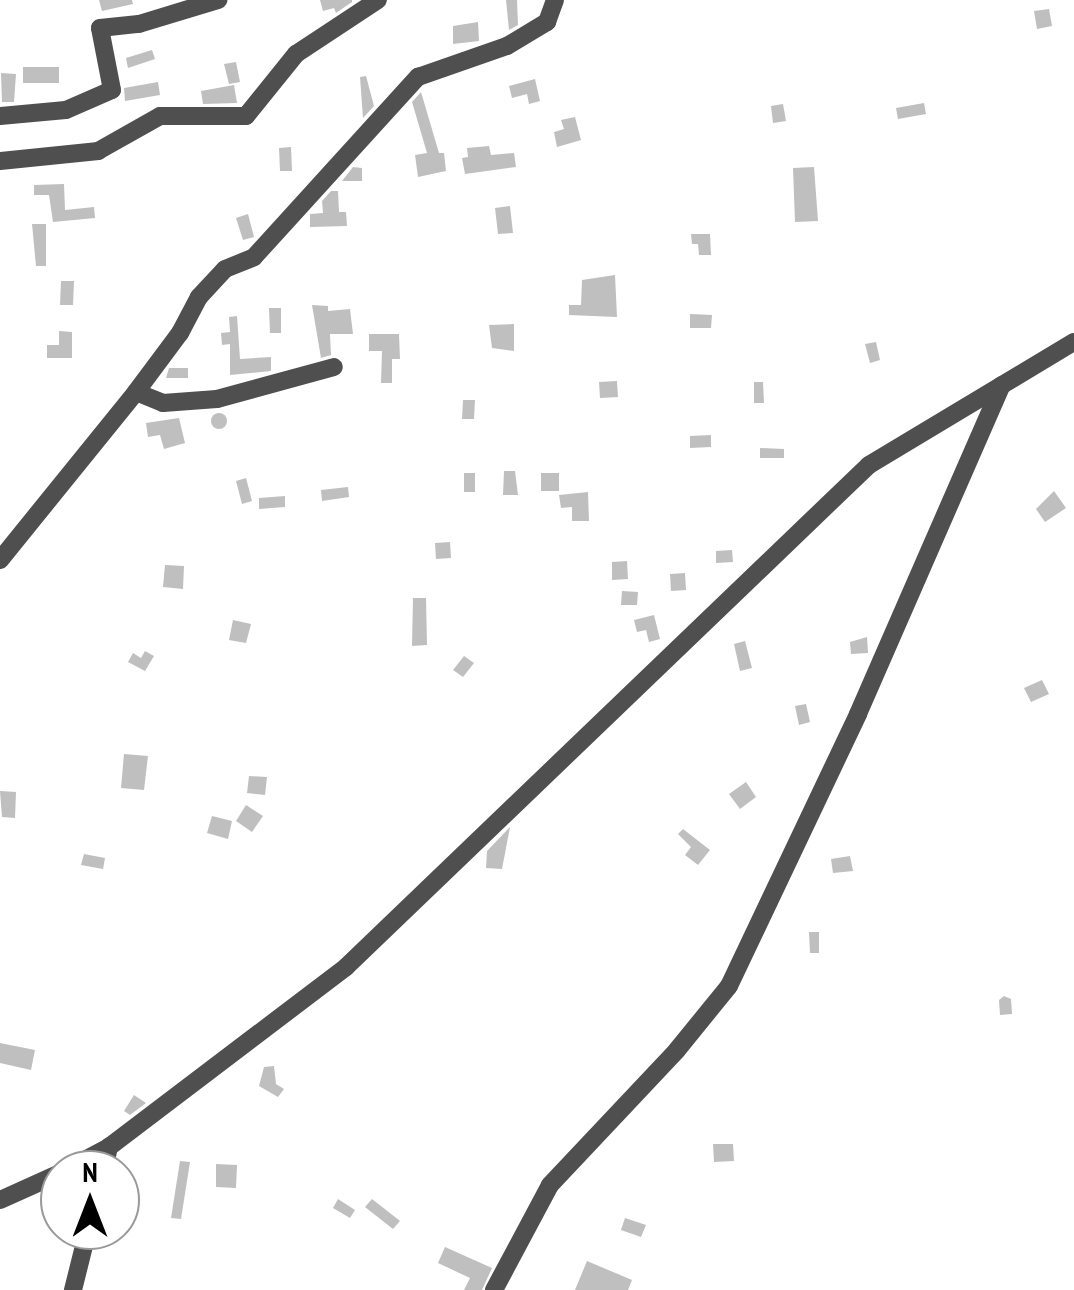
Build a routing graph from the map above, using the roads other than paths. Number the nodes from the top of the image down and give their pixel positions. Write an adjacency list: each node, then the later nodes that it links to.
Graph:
1 (218, 0): 4 (street)
2 (378, 0): 5 (street)
3 (555, 0): 9 (street)
4 (0, 116)
5 (0, 161)
6 (1074, 342): 8 (street)
7 (334, 367): 9 (street)
8 (1002, 385): 11 (street); 18 (street)
9 (136, 392): 10 (street)
10 (0, 560)
11 (110, 1147): 12 (street); 13 (street)
12 (104, 1150)
13 (109, 1150)
14 (40, 1182): 15 (street)
15 (0, 1200)
16 (83, 1250): 17 (street)
17 (73, 1290)
18 (494, 1290)

